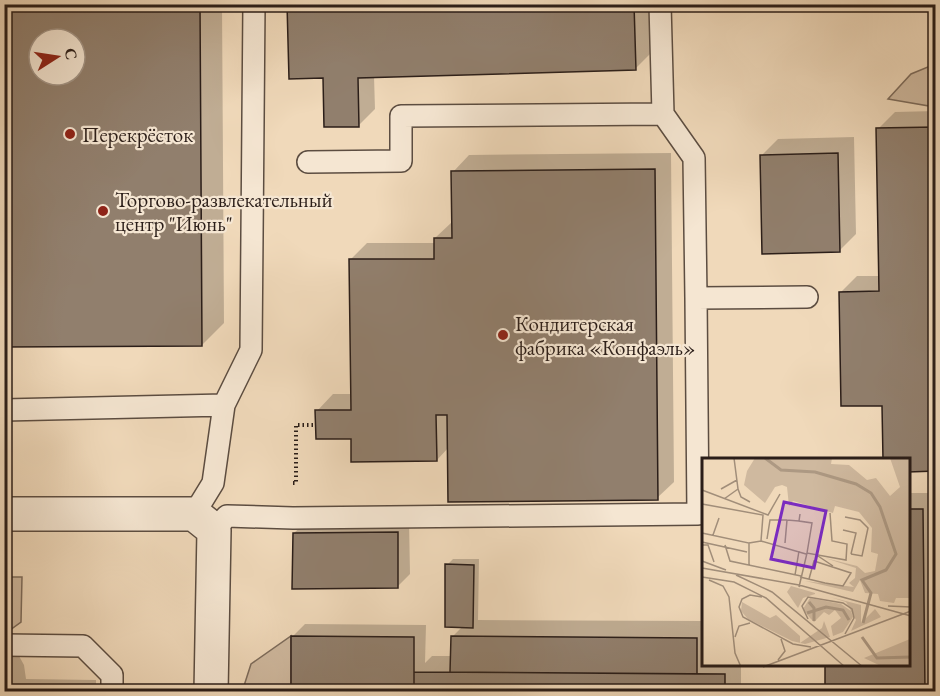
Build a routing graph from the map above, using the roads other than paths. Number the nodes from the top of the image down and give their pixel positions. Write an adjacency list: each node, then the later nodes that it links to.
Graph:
1 (254, 4): 7 (lane)
2 (660, 4): 3 (lane)
3 (663, 114): 4 (lane); 6 (lane)
4 (309, 162)
5 (807, 297): 6 (lane)
6 (696, 298): 10 (lane)
7 (224, 405): 8 (lane); 10 (lane)
8 (4, 410)
9 (4, 514): 10 (street)
10 (204, 522): 13 (street)
11 (4, 645): 12 (lane)
12 (112, 692)
13 (212, 692)

